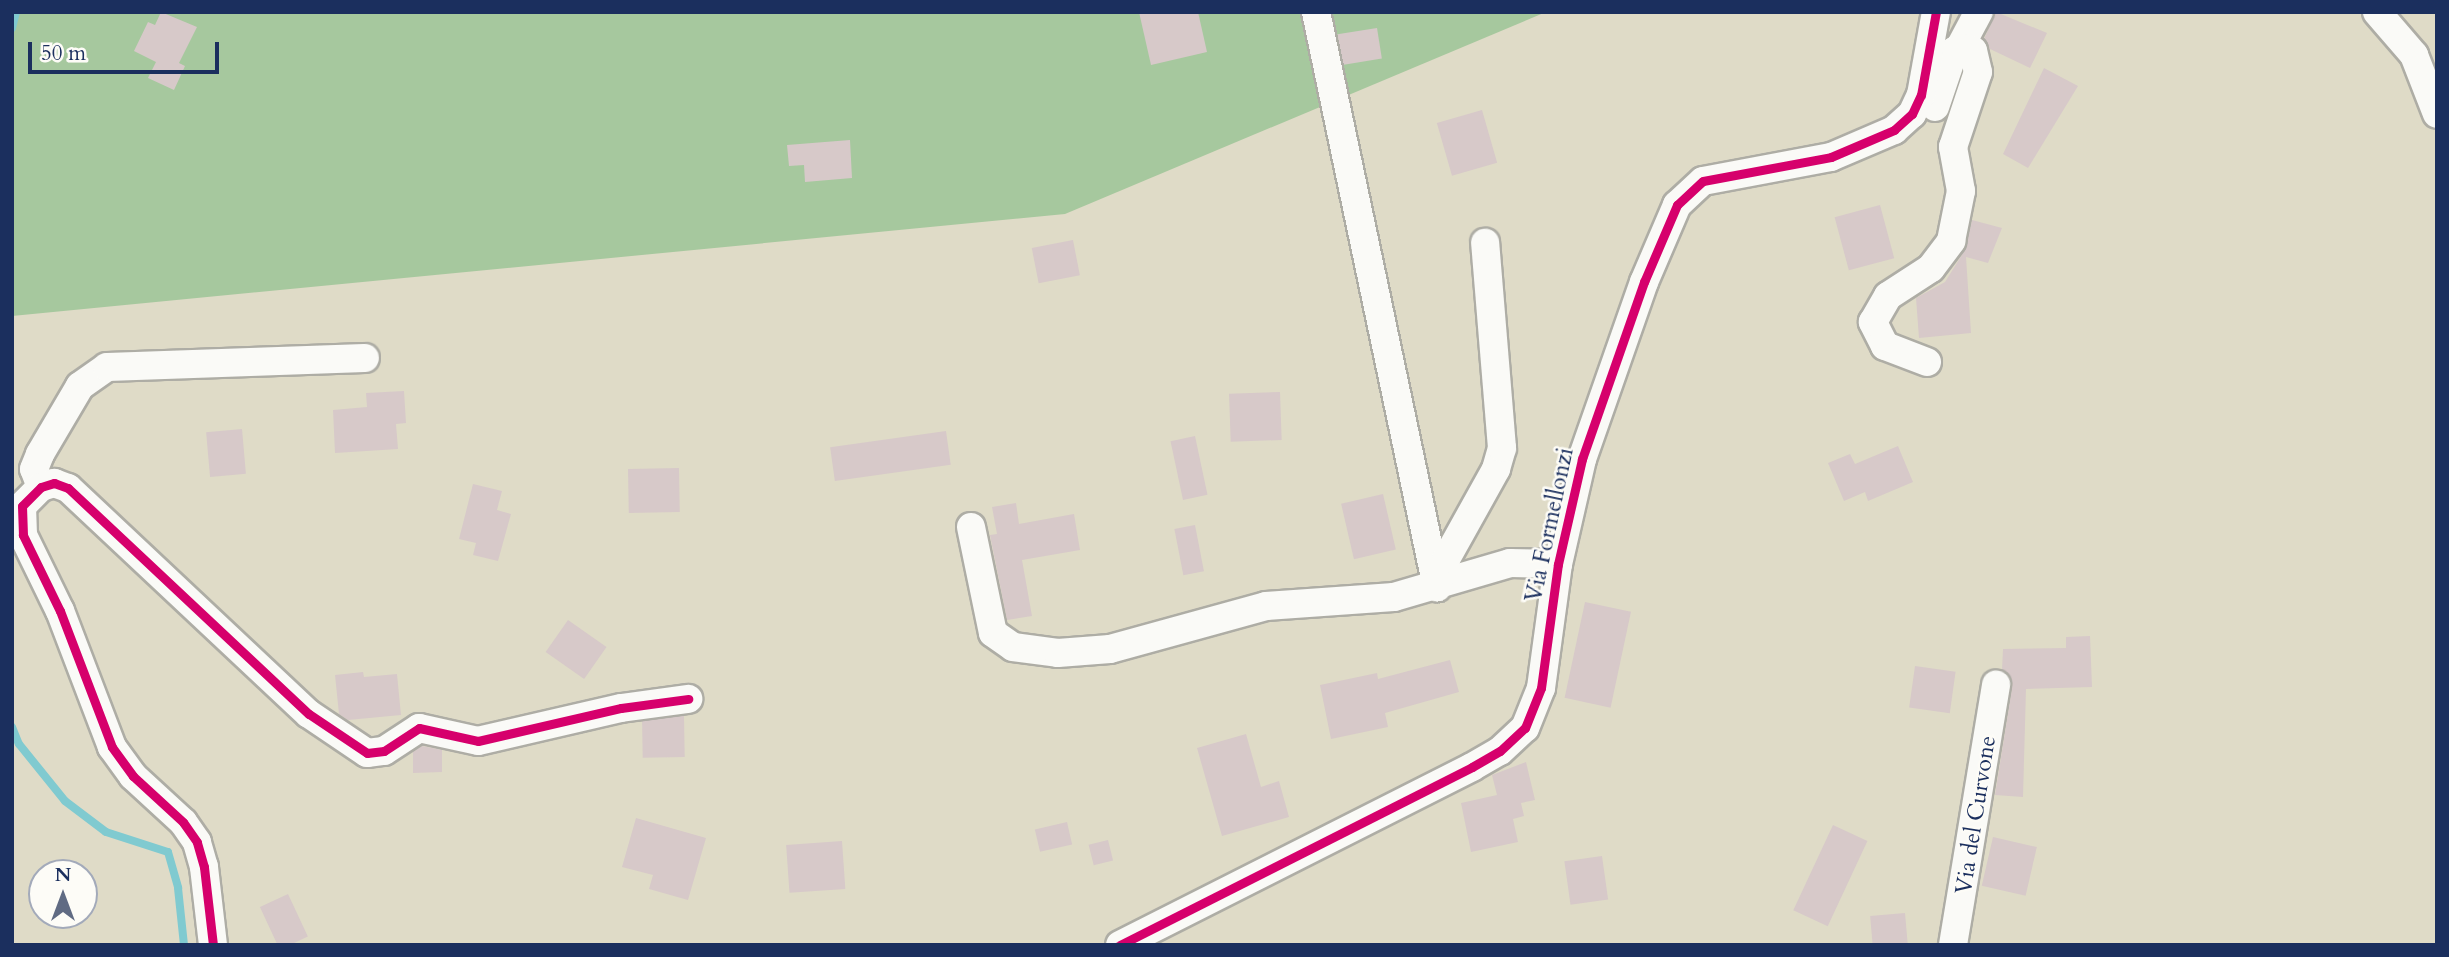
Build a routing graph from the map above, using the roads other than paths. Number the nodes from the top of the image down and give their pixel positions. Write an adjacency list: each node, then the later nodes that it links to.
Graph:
1 (1316, 12): 14 (street)
2 (1936, 12): 7 (street, Via Formellonzi)
3 (1979, 12): 5 (street)
4 (2377, 12): 6 (street)
5 (1960, 47): 7 (street); 10 (street)
6 (2437, 114)
7 (1831, 157): 13 (street, Via Formellonzi)
8 (1485, 243): 14 (street)
9 (365, 358): 11 (street)
10 (1927, 362)
11 (41, 486): 16 (street); 17 (street)
12 (971, 527): 14 (street)
13 (1558, 564): 14 (street); 18 (street, Via Formellonzi)
14 (1437, 587)
15 (1996, 685): 19 (street, Via del Curvone)
16 (688, 699)
17 (213, 945)
18 (1120, 945)
19 (1953, 945)

